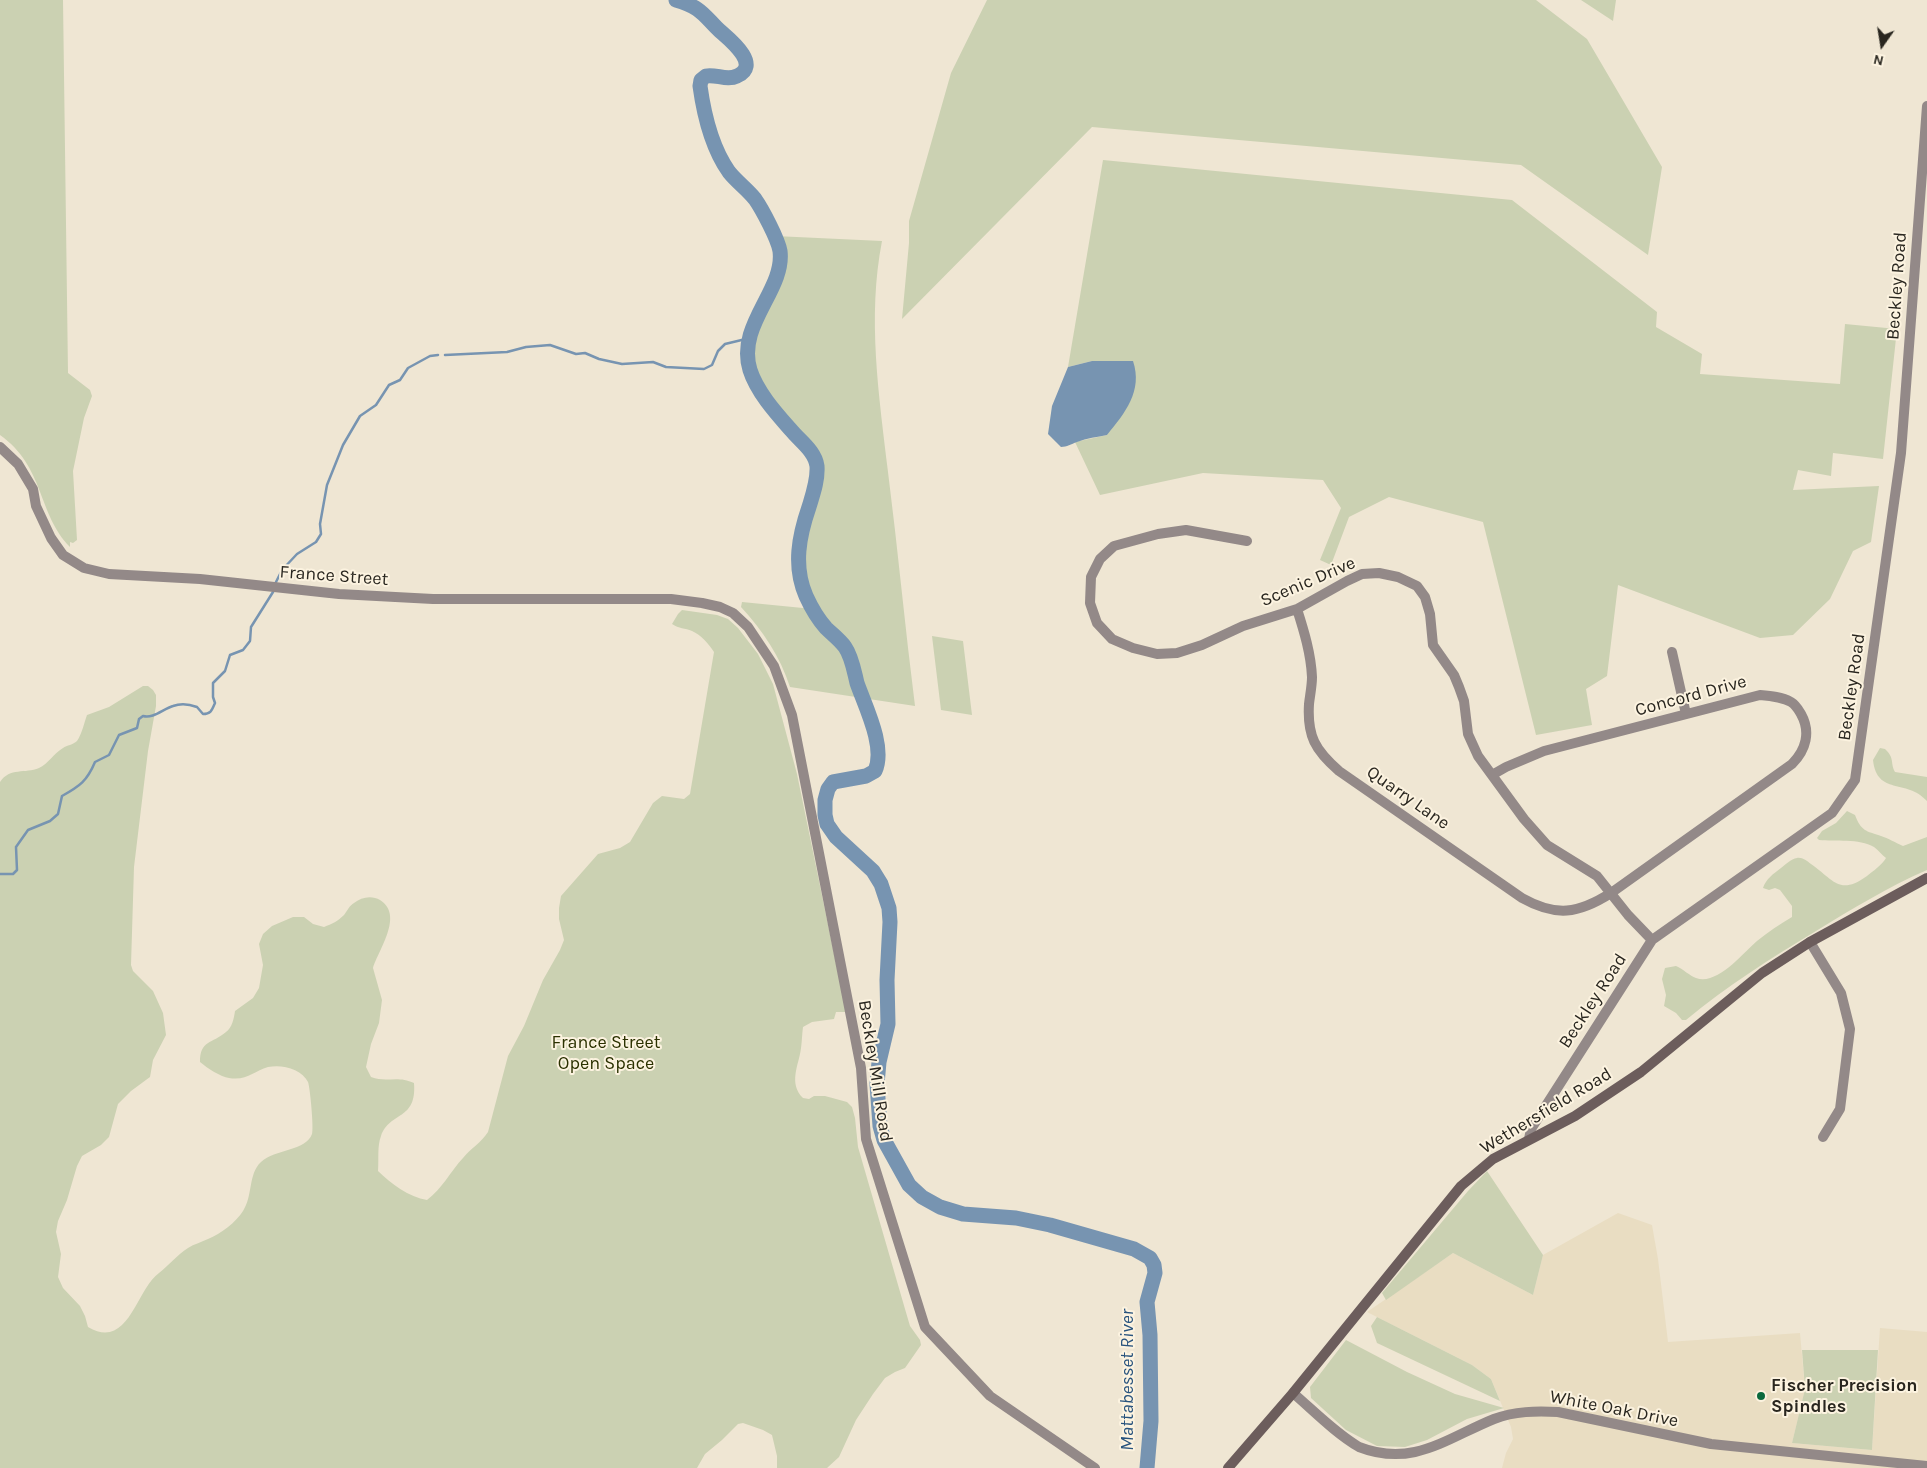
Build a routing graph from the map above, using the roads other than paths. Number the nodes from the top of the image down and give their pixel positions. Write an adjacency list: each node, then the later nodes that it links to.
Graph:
1 (1927, 106): 11 (street, Beckley Road)
2 (0, 447): 5 (street, France Street)
3 (1246, 540): 4 (street, Scenic Drive)
4 (1297, 609): 8 (street, Scenic Drive); 10 (street, Quarry Lane)
5 (733, 613): 17 (street, Beckley Mill Road)
6 (1672, 652): 7 (street)
7 (1686, 714): 8 (street, Concord Drive); 10 (street, Concord Drive)
8 (1492, 775): 10 (street, Scenic Drive)
9 (1927, 878): 12 (street, Wethersfield Road)
10 (1610, 893): 11 (street, Scenic Drive)
11 (1652, 940): 14 (street, Beckley Road)
12 (1810, 942): 13 (street); 14 (street, Wethersfield Road)
13 (1823, 1137)
14 (1528, 1139): 15 (street, Wethersfield Road)
15 (1293, 1393): 16 (street, White Oak Drive); 18 (street, Wethersfield Road)
16 (1927, 1466)
17 (1095, 1468)
18 (1228, 1468)

